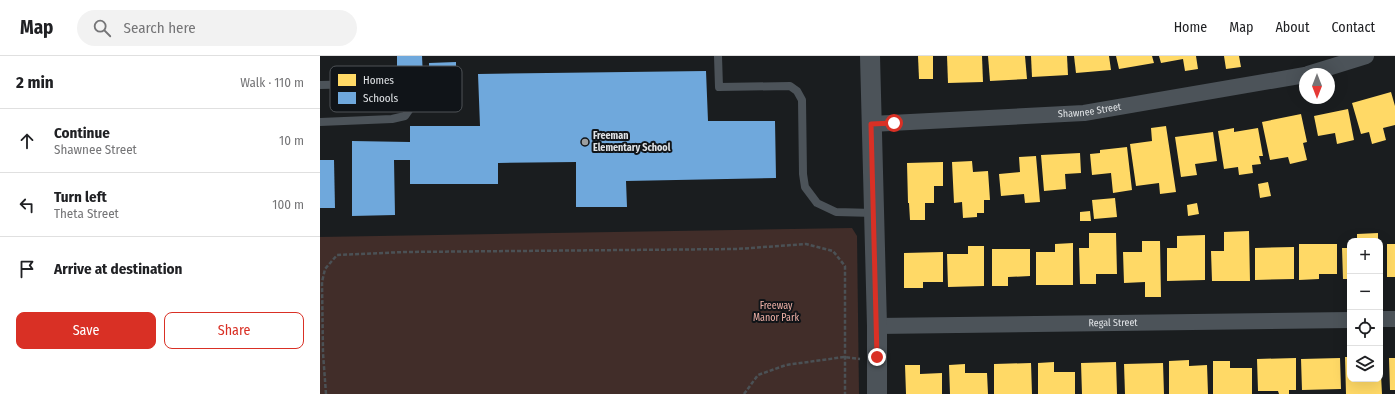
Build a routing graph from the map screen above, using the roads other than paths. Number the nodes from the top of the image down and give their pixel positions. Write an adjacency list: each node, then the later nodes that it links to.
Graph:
1 (718, 56): 11 (lane)
2 (870, 56): 10 (street)
3 (1366, 56): 4 (street)
4 (1327, 68)
5 (1299, 76): 10 (street, Shawnee Street)
6 (320, 85): 7 (lane)
7 (330, 85)
8 (408, 112): 9 (lane)
9 (320, 122)
10 (871, 124): 11 (street)
11 (874, 213): 15 (street)
12 (1383, 319): 13 (street)
13 (1395, 319)
14 (1347, 320): 15 (street, Regal Street)
15 (877, 326): 16 (street)
16 (877, 394)

